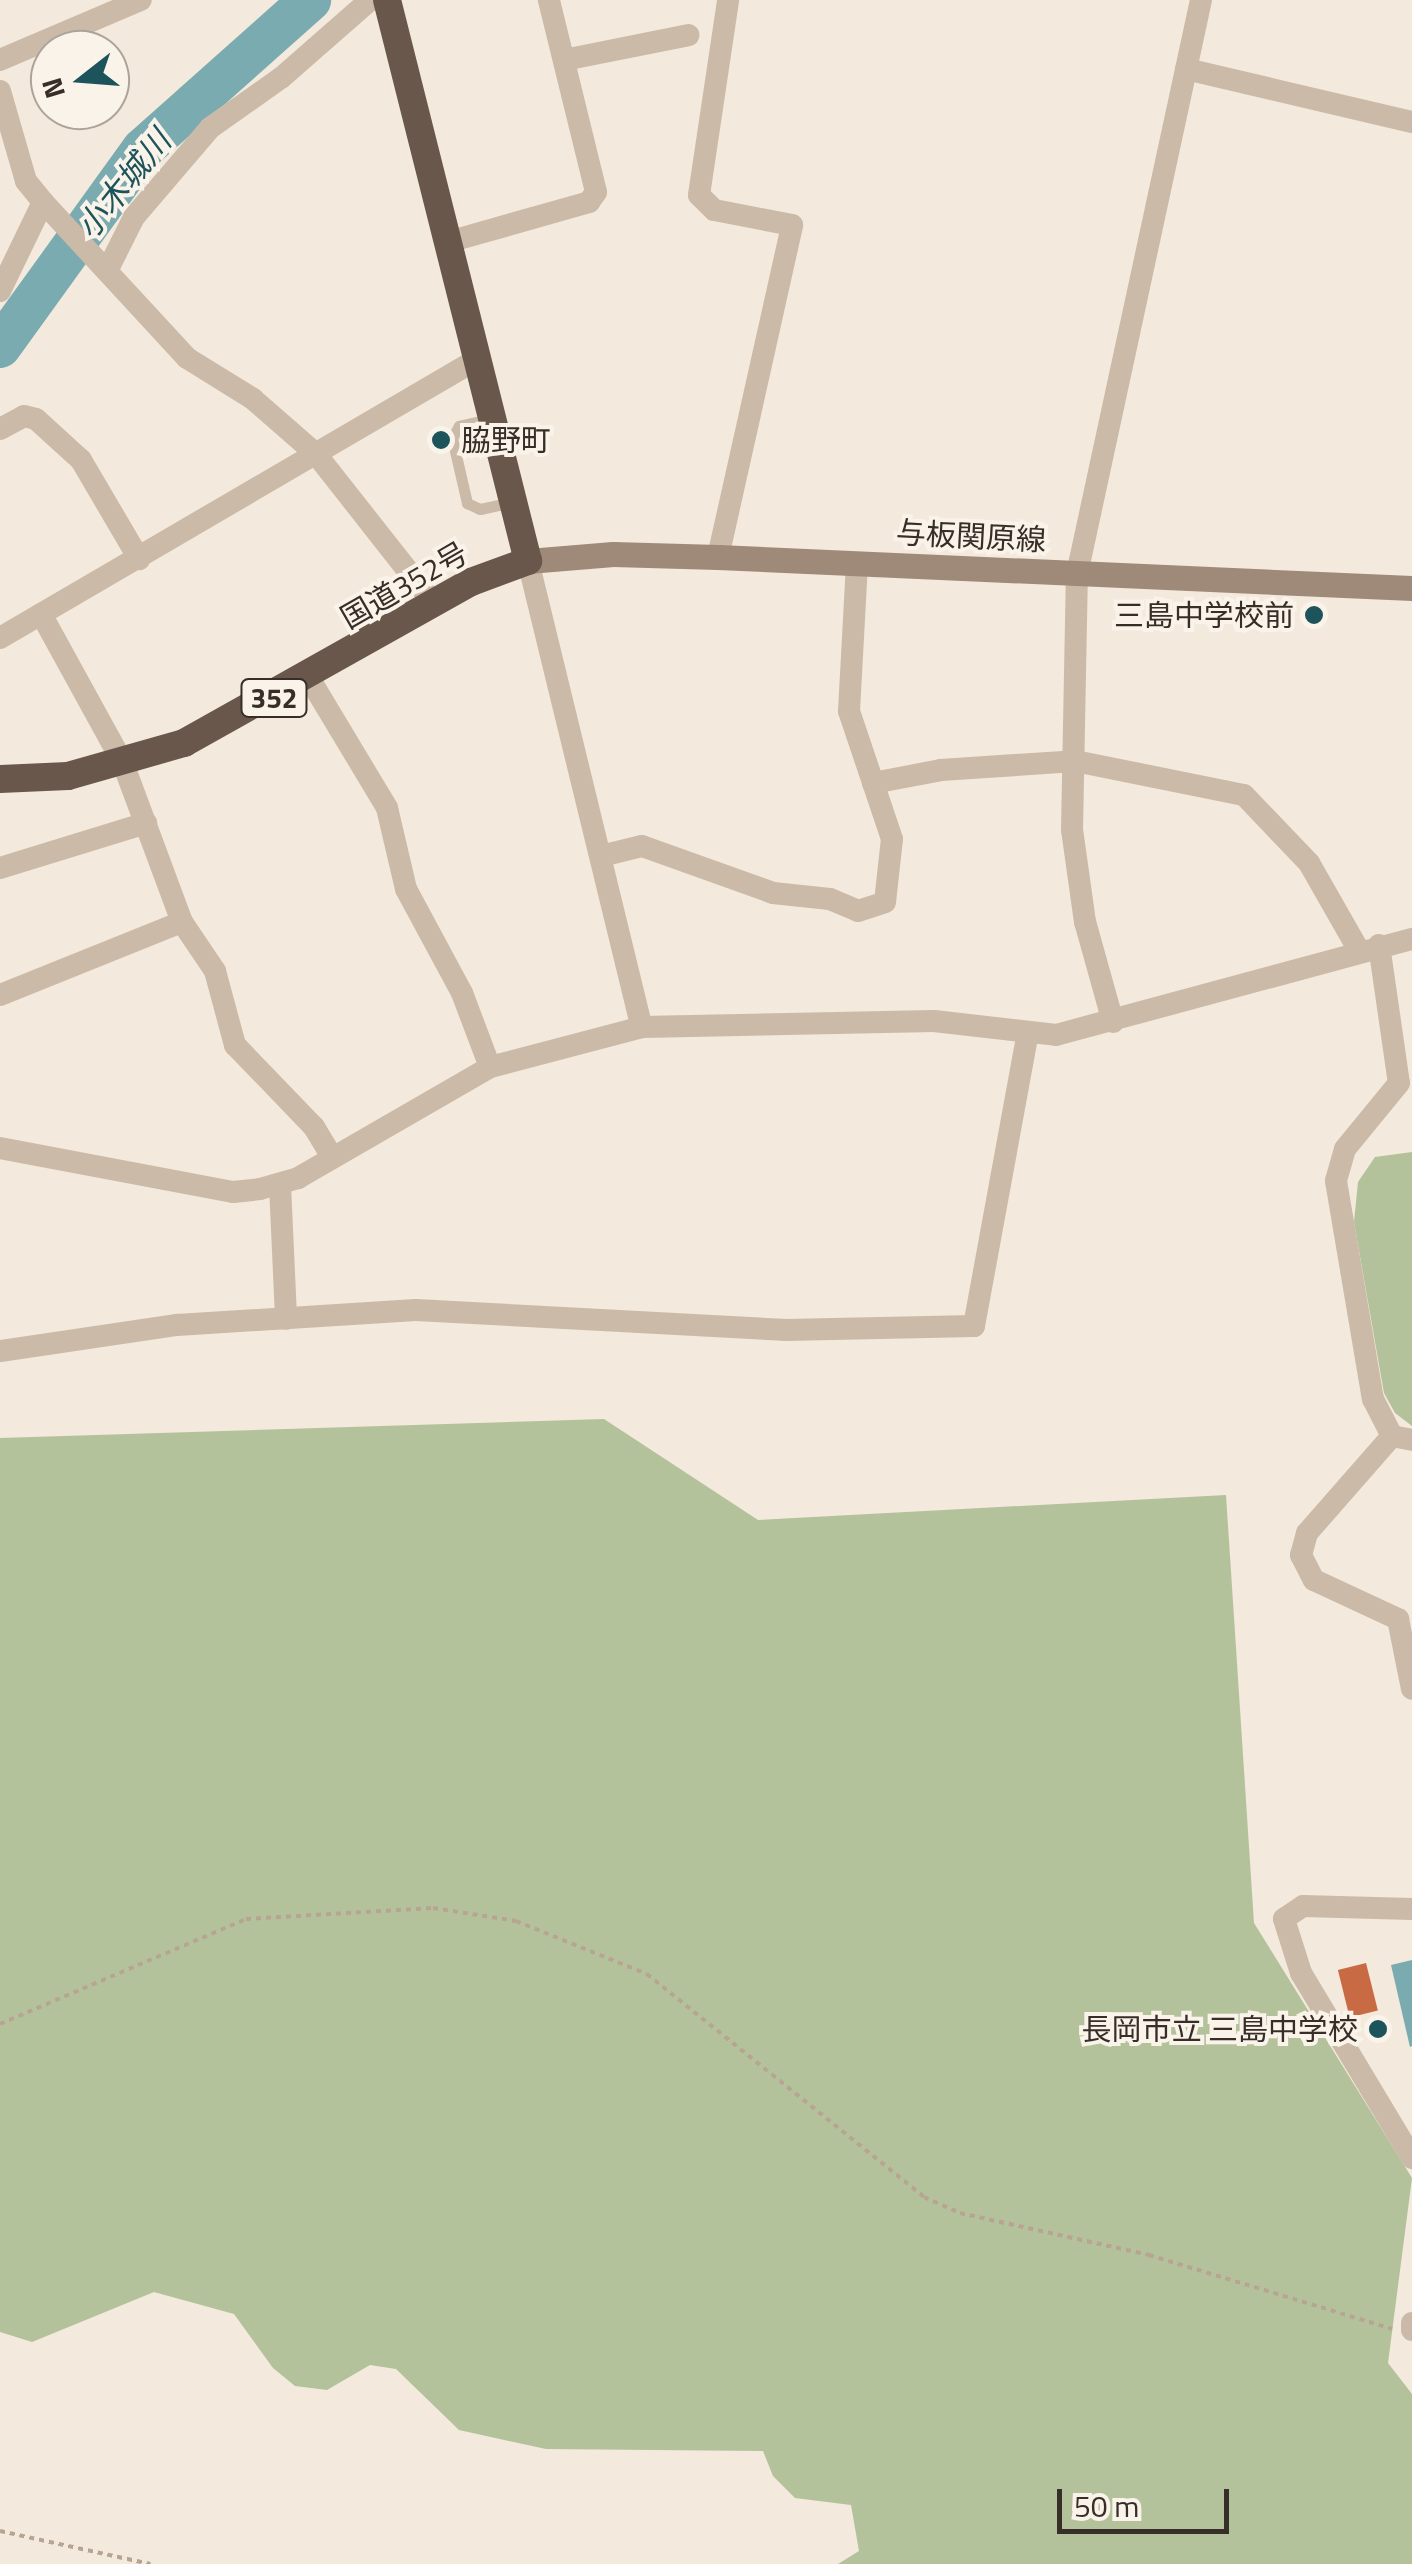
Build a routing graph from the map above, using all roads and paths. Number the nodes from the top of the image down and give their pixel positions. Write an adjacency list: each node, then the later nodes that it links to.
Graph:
1 (141, 0): 7 (street)
2 (549, 0): 8 (street)
3 (728, 0): 21 (street)
4 (1201, 0): 9 (street)
5 (387, 1): 13 (highway); 14 (street)
6 (689, 35): 8 (street)
7 (0, 60)
8 (564, 60): 13 (street)
9 (1186, 68): 11 (street); 25 (street)
10 (0, 90): 12 (street)
11 (1412, 122)
12 (46, 205): 14 (street); 15 (street)
13 (448, 242): 16 (highway)
14 (104, 267): 19 (street)
15 (0, 291)
16 (476, 360): 17 (highway); 19 (street)
17 (491, 419): 20 (highway); 20 (lane)
18 (0, 429): 22 (street)
19 (316, 454): 22 (street); 27 (street)
20 (514, 502): 23 (highway)
21 (718, 557): 23 (main road, 与板関原線); 24 (main road, 与板関原線)
22 (139, 559): 28 (street)
23 (528, 561): 27 (highway, 国道352号 / 352); 36 (street)
24 (857, 564): 25 (main road, 与板関原線); 34 (street)
25 (1077, 574): 26 (main road, 与板関原線); 31 (street)
26 (1412, 588)
27 (434, 604): 30 (highway, 国道352号 / 352)
28 (41, 614): 29 (street); 32 (street)
29 (0, 638)
30 (309, 678): 32 (highway, 国道352号 / 352); 45 (street)
31 (1075, 761): 34 (street); 40 (street); 42 (street)
32 (124, 763): 33 (highway, 国道352号 / 352); 35 (street)
33 (0, 779)
34 (873, 783): 36 (street)
35 (146, 823): 37 (street); 38 (street)
36 (601, 856): 43 (street)
37 (0, 868)
38 (182, 922): 41 (street); 47 (street)
39 (1412, 939): 40 (street)
40 (1369, 947): 42 (street); 51 (street)
41 (0, 995)
42 (1113, 1022): 44 (street)
43 (642, 1027): 44 (street); 45 (street)
44 (1027, 1036): 49 (street)
45 (490, 1067): 47 (street)
46 (0, 1148): 48 (street)
47 (332, 1156): 48 (street)
48 (280, 1185): 49 (street)
49 (286, 1318): 50 (street)
50 (0, 1351)
51 (1402, 1438): 52 (street)
52 (1412, 1688)
53 (1412, 1909): 55 (street)
54 (0, 2024): 56 (path)
55 (1412, 2158)
56 (1412, 2327)
57 (0, 2531): 58 (path)
58 (150, 2564)

